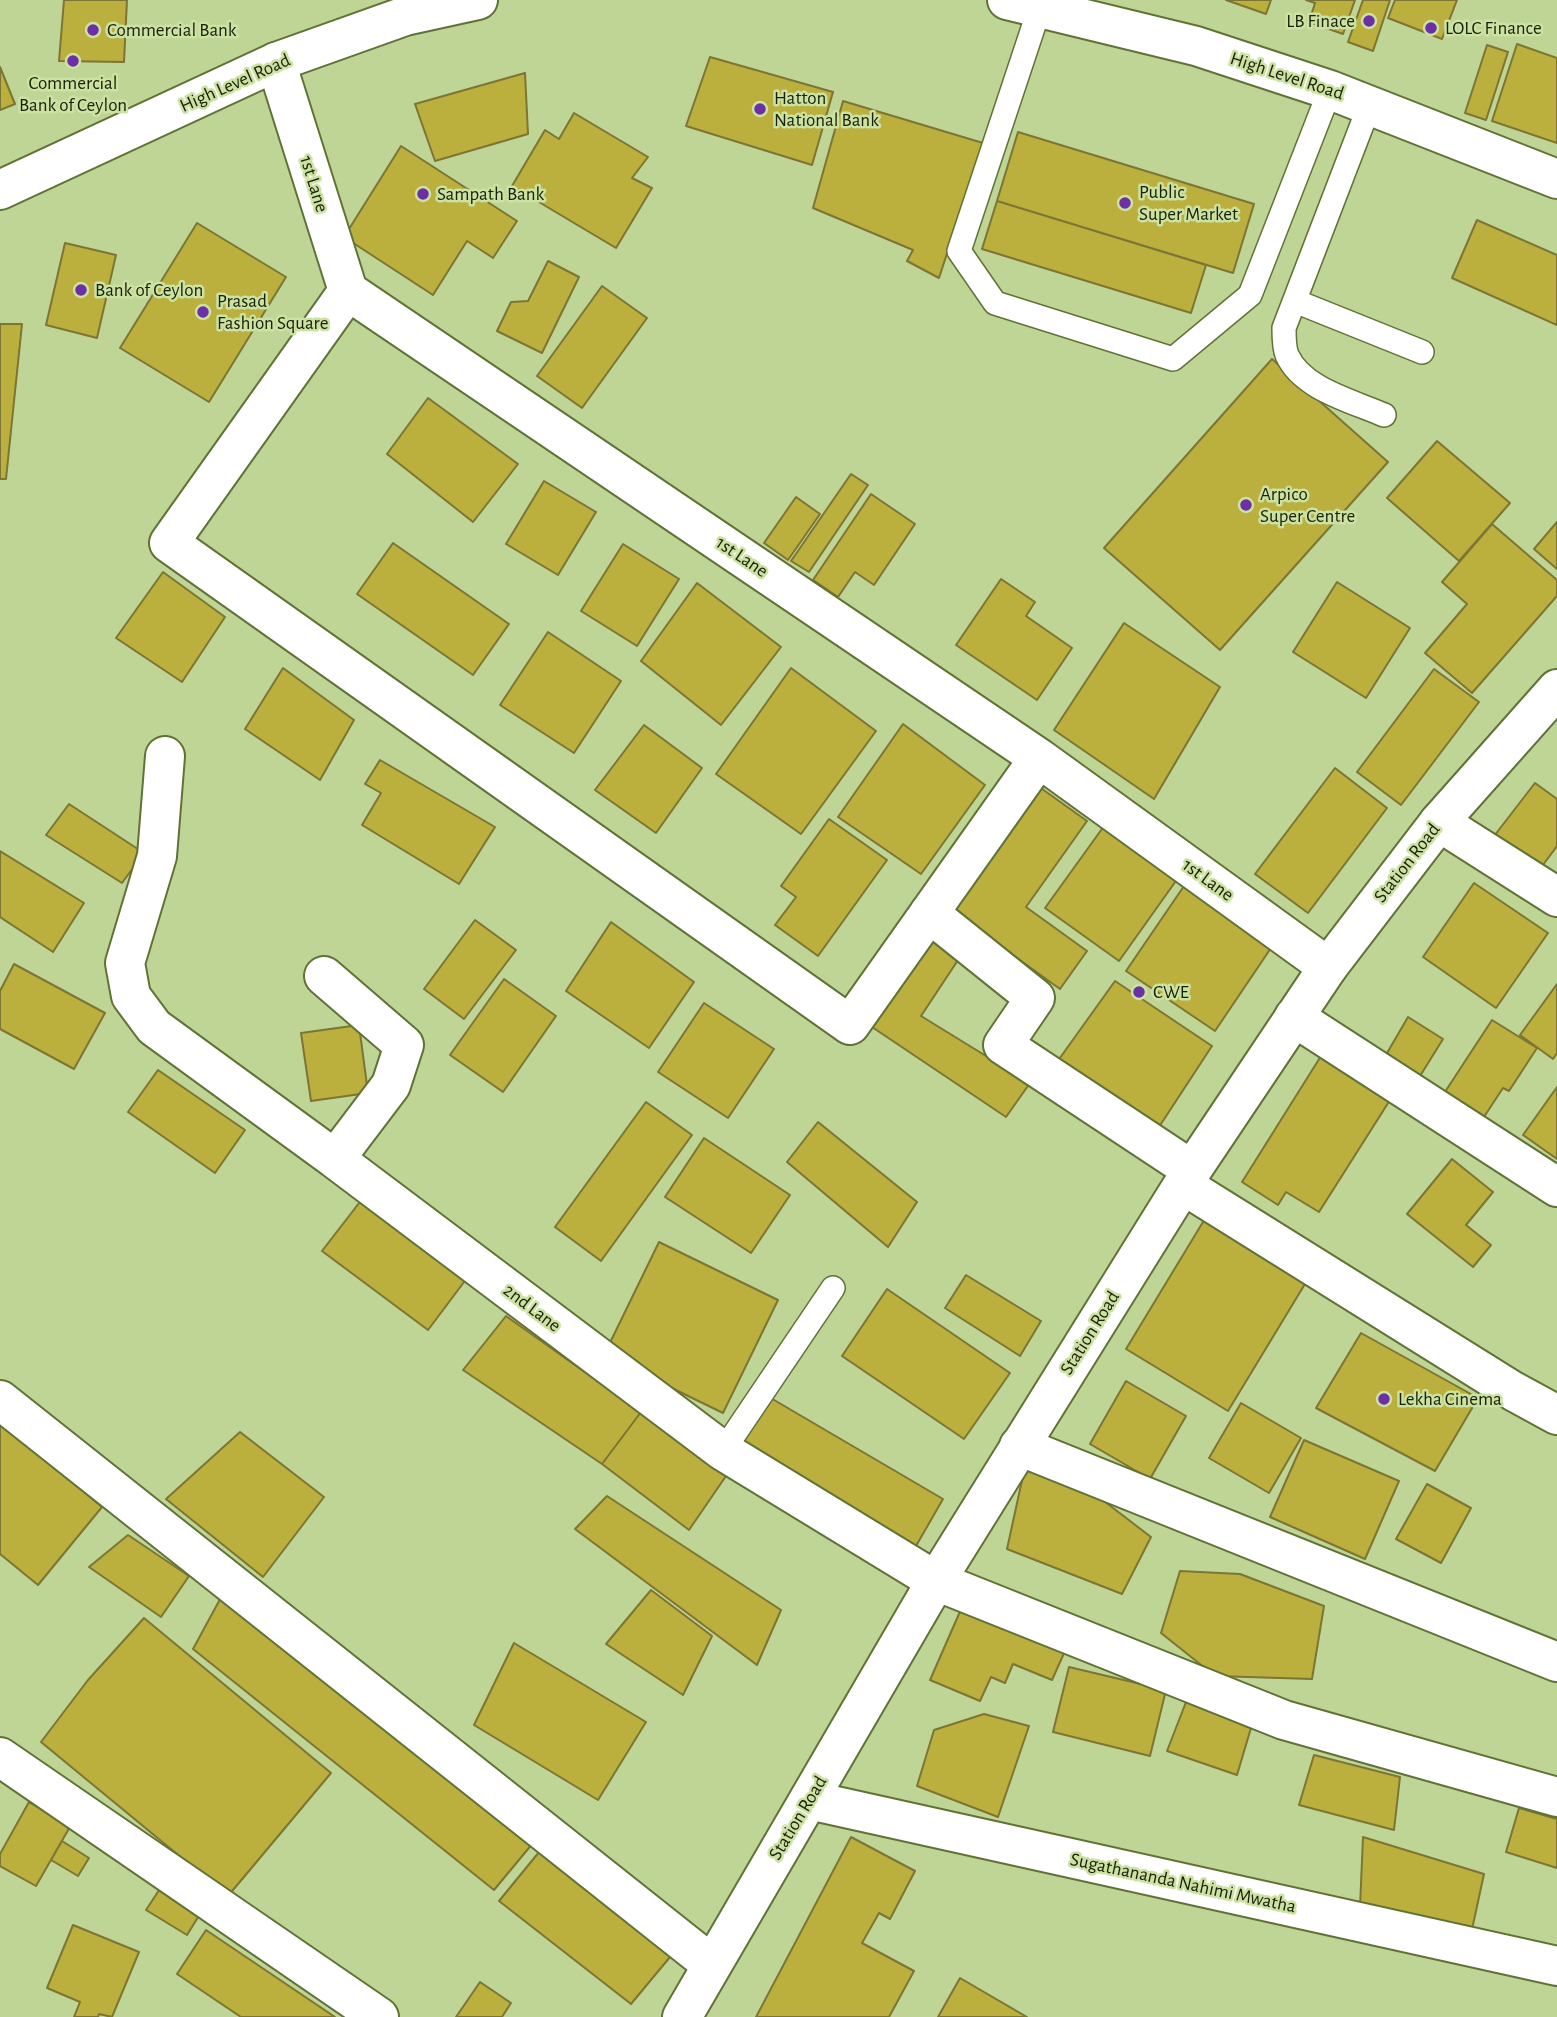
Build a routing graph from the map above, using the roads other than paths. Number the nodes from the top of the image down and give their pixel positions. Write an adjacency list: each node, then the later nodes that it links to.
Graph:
1 (478, 0): 3 (main road, High Level Road)
2 (1024, 4): 4 (main road, High Level Road); 4 (lane)
3 (276, 62): 7 (main road, High Level Road); 8 (main road, 1st Lane)
4 (1330, 90): 5 (main road, High Level Road)
5 (1370, 104): 6 (main road, High Level Road); 9 (lane)
6 (1557, 180)
7 (0, 190)
8 (348, 291): 14 (main road, 1st Lane); 17 (main road)
9 (1295, 301): 10 (lane); 11 (lane)
10 (1422, 352)
11 (1384, 415)
12 (1557, 689): 15 (main road, Station Road)
13 (165, 756): 21 (main road, 2nd Lane)
14 (1039, 758): 17 (main road); 18 (main road, 1st Lane)
15 (1439, 822): 16 (main road); 18 (main road, Station Road)
16 (1557, 897)
17 (929, 913): 22 (main road)
18 (1328, 967): 20 (main road, Station Road)
19 (324, 976): 21 (main road)
20 (1294, 1017): 22 (main road, Station Road); 23 (main road)
21 (335, 1159): 28 (main road, 2nd Lane)
22 (1188, 1177): 26 (main road); 27 (main road, Station Road)
23 (1557, 1187)
24 (833, 1288): 28 (lane)
25 (0, 1400): 34 (main road)
26 (1557, 1415)
27 (1019, 1446): 29 (main road, Station Road); 30 (main road)
28 (723, 1451): 29 (main road, 2nd Lane)
29 (936, 1581): 32 (main road, 2nd Lane); 33 (main road, Station Road)
30 (1557, 1662)
31 (0, 1757): 36 (main road)
32 (1557, 1797)
33 (809, 1800): 34 (main road, Station Road); 35 (main road, Sugathananda Nahimi Mwatha)
34 (711, 1964): 37 (main road, Station Road)
35 (1557, 1966)
36 (379, 2017)
37 (682, 2017)

